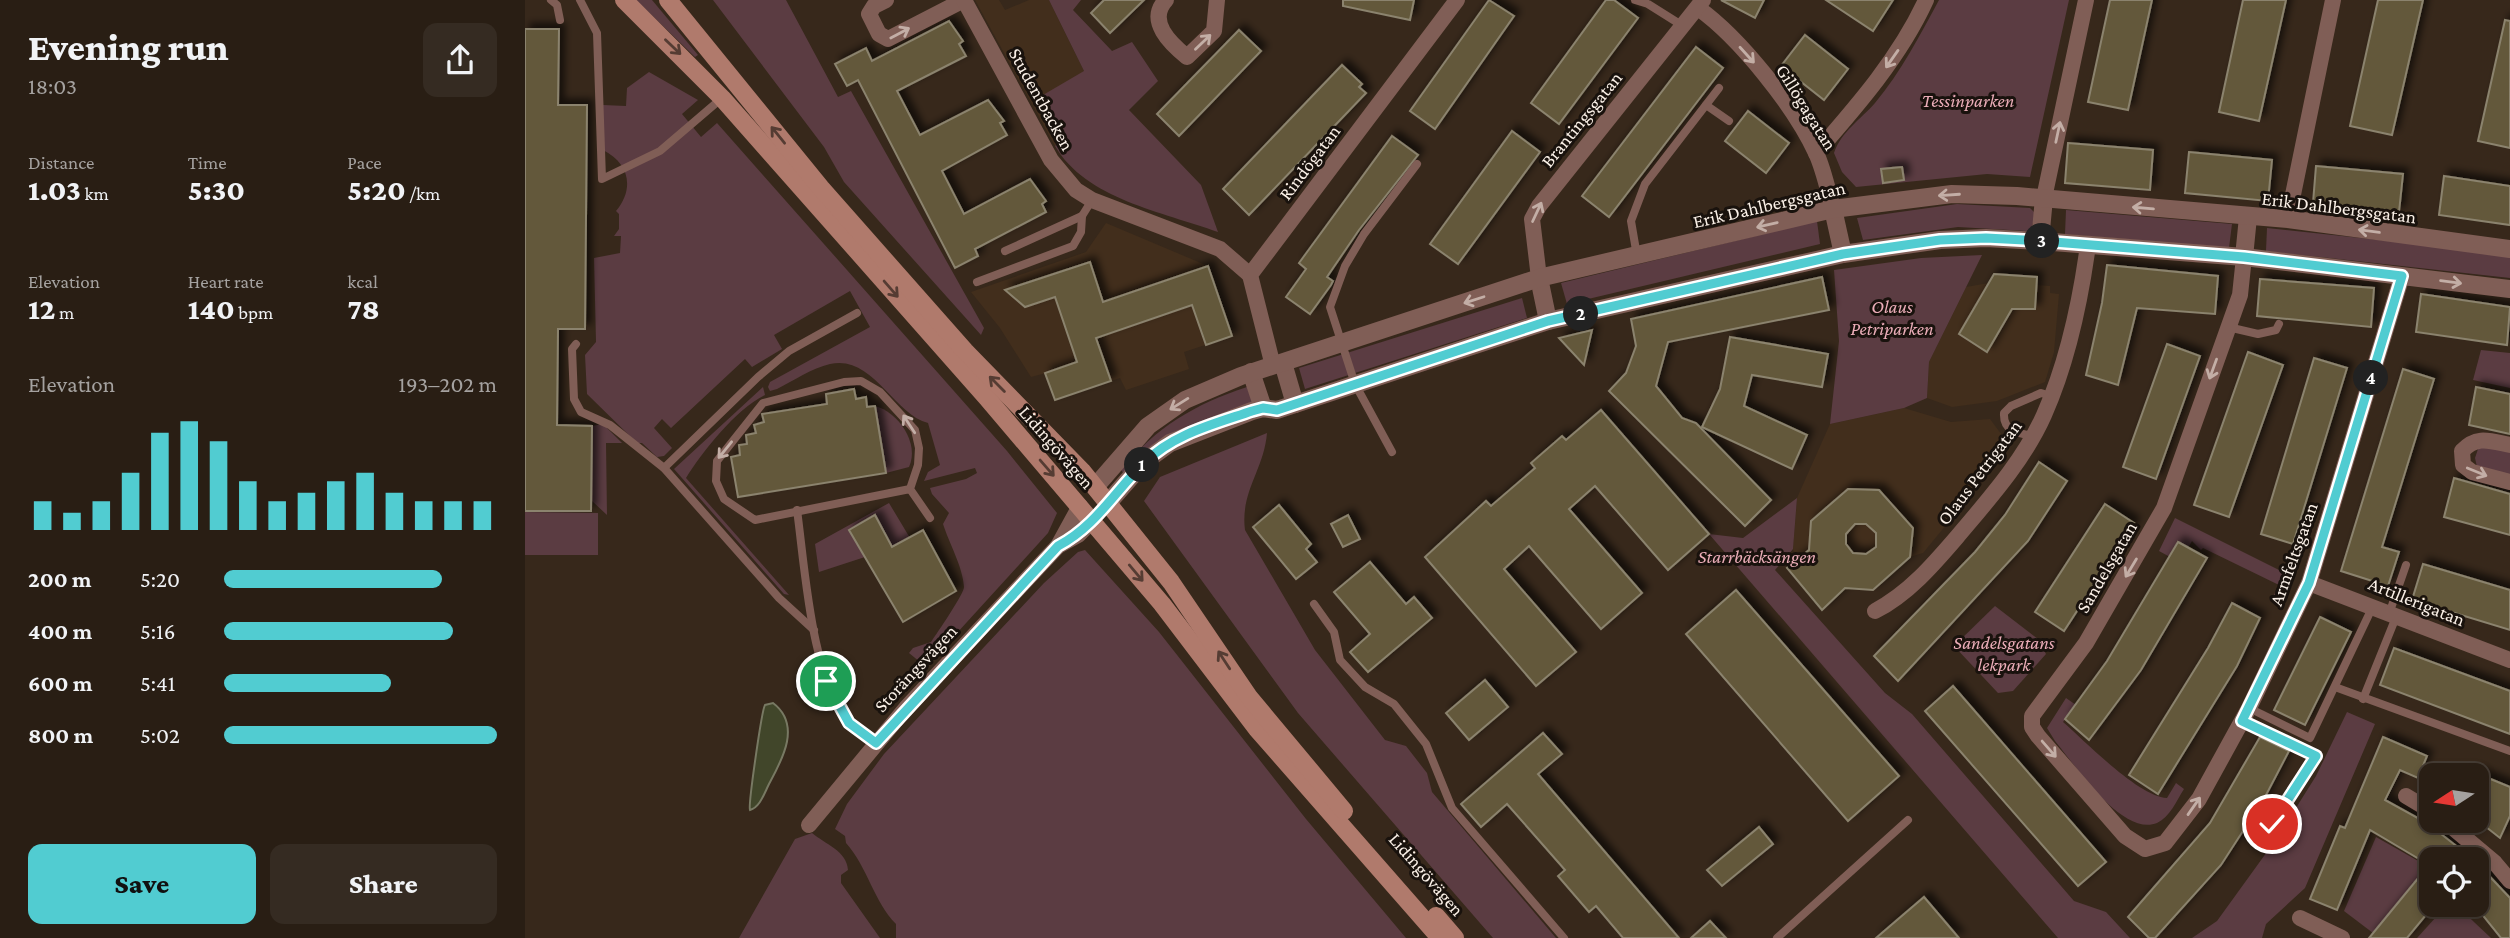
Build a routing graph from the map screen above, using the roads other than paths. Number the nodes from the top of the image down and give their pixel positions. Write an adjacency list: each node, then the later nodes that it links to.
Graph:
1 (551, 0): 15 (lane)
2 (580, 0): 18 (lane)
3 (624, 0): 18 (main road, Lidingövägen, one-way to 18)
4 (668, 0): 58 (main road, Lidingövägen, one-way to 4)
5 (886, 0): 6 (street, Studentbacken, one-way to 6)
6 (964, 0): 24 (street, Studentbacken)
7 (1166, 0): 8 (street, one-way to 8)
8 (1217, 0)
9 (1457, 0): 36 (street, Rindögatan)
10 (1635, 0): 16 (lane)
11 (1926, 0): 21 (street, one-way to 21)
12 (2086, 0): 23 (street, one-way to 12)
13 (2333, 0): 28 (street)
14 (1701, 4): 16 (street, Brantingsgatan); 21 (street, Gillögagatan, one-way to 21)
15 (561, 20)
16 (1683, 26): 38 (street, Brantingsgatan, one-way to 16)
17 (1719, 88): 19 (lane)
18 (722, 98): 61 (main road, Lidingövägen, one-way to 61)
19 (1706, 105): 20 (lane); 34 (lane)
20 (1729, 121)
21 (1815, 153): 25 (street, Gillögagatan)
22 (1417, 164): 46 (lane)
23 (2044, 198): 25 (street, Erik Dahlbergsgatan, one-way to 25); 27 (street, Erik Dahlbergsgatan, one-way to 23); 29 (street)
24 (1092, 200): 26 (lane); 36 (street, Studentbacken)
25 (1833, 209): 33 (street); 34 (street, Erik Dahlbergsgatan, one-way to 34)
26 (1082, 216): 32 (lane); 39 (lane)
27 (2248, 217): 28 (street, Erik Dahlbergsgatan); 35 (street)
28 (2288, 219): 31 (street, Erik Dahlbergsgatan, one-way to 28)
29 (2041, 241): 30 (street); 33 (street)
30 (2088, 245): 35 (street); 50 (street, Olaus Petrigatan)
31 (2510, 249)
32 (1005, 251)
33 (1843, 254): 42 (street)
34 (1637, 256): 38 (street, Erik Dahlbergsgatan)
35 (2244, 257): 37 (street); 44 (street, Sandelsgatan)
36 (1250, 275): 47 (street)
37 (2402, 276): 40 (street, one-way to 40); 67 (street, Armfeltsgatan)
38 (1539, 278): 42 (street); 46 (street, Erik Dahlbergsgatan, one-way to 46)
39 (977, 282)
40 (2510, 289)
41 (857, 313): 56 (lane)
42 (1548, 321): 49 (street)
43 (2279, 324): 44 (lane)
44 (2228, 327): 85 (street, Sandelsgatan, one-way to 85)
45 (576, 344): 56 (lane)
46 (1342, 344): 47 (street, Erik Dahlbergsgatan); 49 (lane)
47 (1278, 364): 48 (street, Erik Dahlbergsgatan); 51 (street)
48 (1251, 372): 52 (street); 58 (street, Erik Dahlbergsgatan, one-way to 58)
49 (1355, 384): 51 (street); 55 (lane)
50 (2051, 396): 53 (street, Olaus Petrigatan); 53 (lane)
51 (1295, 404): 52 (street)
52 (1263, 408): 60 (street)
53 (2032, 436): 70 (street, Olaus Petrigatan)
54 (2510, 445): 57 (street, one-way to 57)
55 (1392, 452)
56 (664, 468): 72 (lane)
57 (2510, 482)
58 (1095, 487): 60 (main road, Lidingövägen); 61 (main road)
59 (910, 489): 62 (lane); 62 (lane, one-way to 62); 63 (lane)
60 (1108, 503): 64 (main road); 89 (main road, Lidingövägen, one-way to 60)
61 (1080, 506): 64 (main road, Lidingövägen); 65 (street, Storängsvägen)
62 (797, 510): 72 (lane)
63 (930, 518)
64 (1093, 520): 65 (street, Storängsvägen); 88 (main road, Lidingövägen, one-way to 88)
65 (1058, 546): 77 (street, Storängsvägen)
66 (2406, 565): 71 (lane)
67 (2309, 583): 69 (street, Artillerigatan); 76 (street, Armfeltsgatan)
68 (1314, 604): 90 (lane)
69 (2373, 606): 71 (street, Artillerigatan); 74 (lane)
70 (1875, 611)
71 (2393, 615): 73 (street, Artillerigatan); 75 (lane)
72 (814, 630): 77 (lane)
73 (2510, 660)
74 (2335, 687): 75 (lane); 76 (lane)
75 (2363, 699): 78 (lane)
76 (2246, 715): 82 (lane); 85 (street, Armfeltsgatan, one-way to 76)
77 (876, 743): 83 (street, Storängsvägen)
78 (2510, 751)
79 (2406, 796): 80 (street)
80 (2419, 804)
81 (1908, 820): 91 (lane)
82 (2272, 824)
83 (809, 825)
84 (2459, 833): 86 (street)
85 (2145, 849)
86 (2510, 881)
87 (2300, 918): 92 (street)
88 (1440, 938)
89 (1455, 938)
90 (1565, 938)
91 (1777, 938)
92 (2342, 938)

